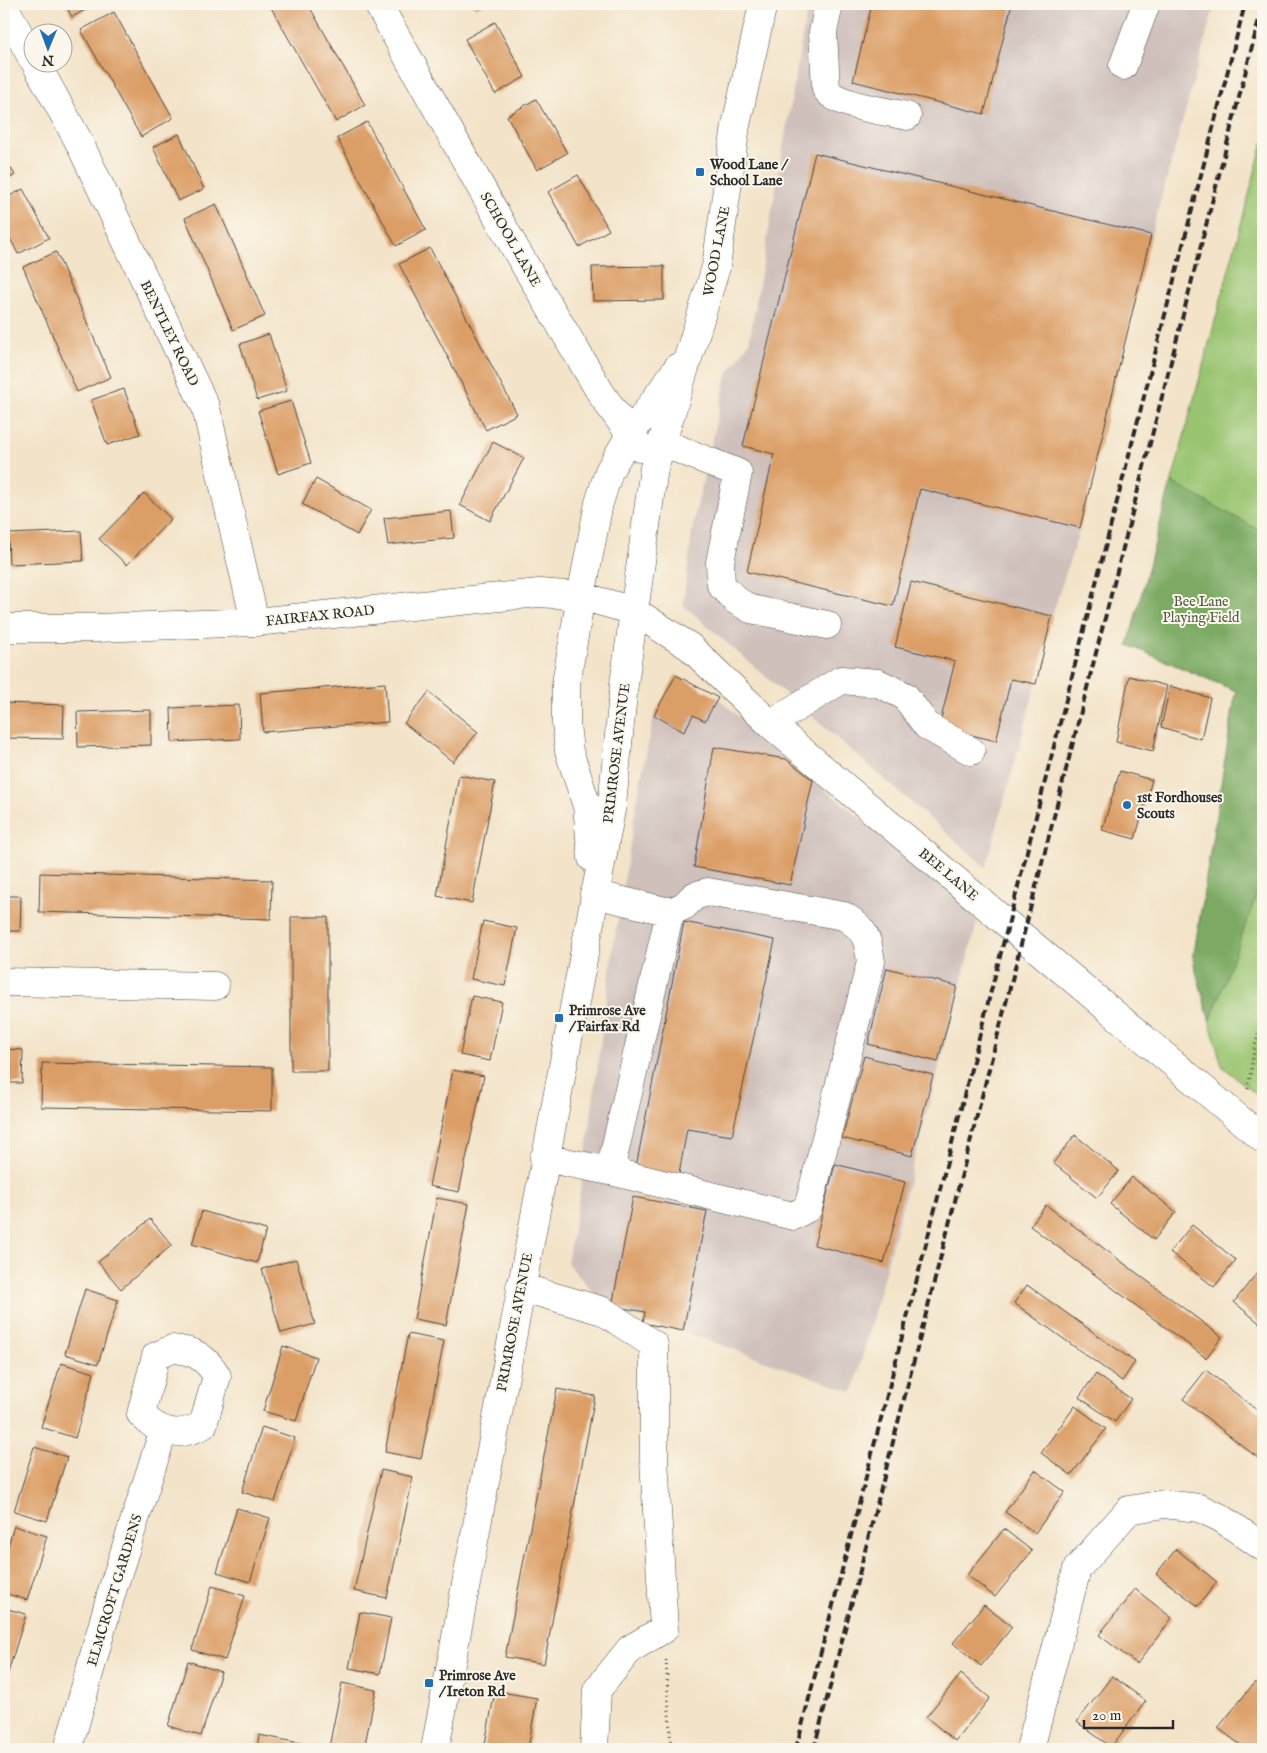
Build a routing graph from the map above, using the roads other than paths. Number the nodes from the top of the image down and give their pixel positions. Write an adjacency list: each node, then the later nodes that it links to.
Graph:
1 (378, 4): 11 (street, SCHOOL LANE)
2 (763, 4): 10 (street, WOOD LANE)
3 (829, 4): 9 (street)
4 (1146, 4): 7 (street)
5 (4, 6): 6 (street)
6 (22, 39)
7 (1123, 66)
8 (41, 72): 16 (street, BENTLEY ROAD)
9 (907, 116)
10 (690, 349): 11 (street, WOOD LANE); 12 (street, WOOD LANE)
11 (630, 435): 13 (street, SCHOOL LANE); 14 (street, WOOD LANE)
12 (664, 442): 13 (street, WOOD LANE); 17 (street)
13 (654, 468): 15 (street, WOOD LANE)
14 (581, 596): 15 (street, FAIRFAX ROAD); 16 (street, FAIRFAX ROAD); 21 (street, PRIMROSE AVENUE)
15 (634, 611): 19 (street, BEE LANE); 21 (street, PRIMROSE AVENUE)
16 (255, 622): 18 (street, FAIRFAX ROAD)
17 (827, 625)
18 (4, 628)
19 (770, 724): 20 (street); 25 (street, BEE LANE)
20 (970, 751)
21 (594, 894): 22 (street); 26 (street, PRIMROSE AVENUE)
22 (670, 912): 27 (street); 27 (street)
23 (4, 982): 24 (street)
24 (215, 986)
25 (1263, 1139)
26 (544, 1158): 27 (street); 28 (street, PRIMROSE AVENUE)
27 (610, 1171)
28 (520, 1287): 32 (street, PRIMROSE AVENUE); 33 (street)
29 (163, 1432): 31 (street, ELMCROFT GARDENS)
30 (1263, 1547): 34 (street)
31 (68, 1749)
32 (435, 1749)
33 (594, 1749)
34 (1030, 1749)

